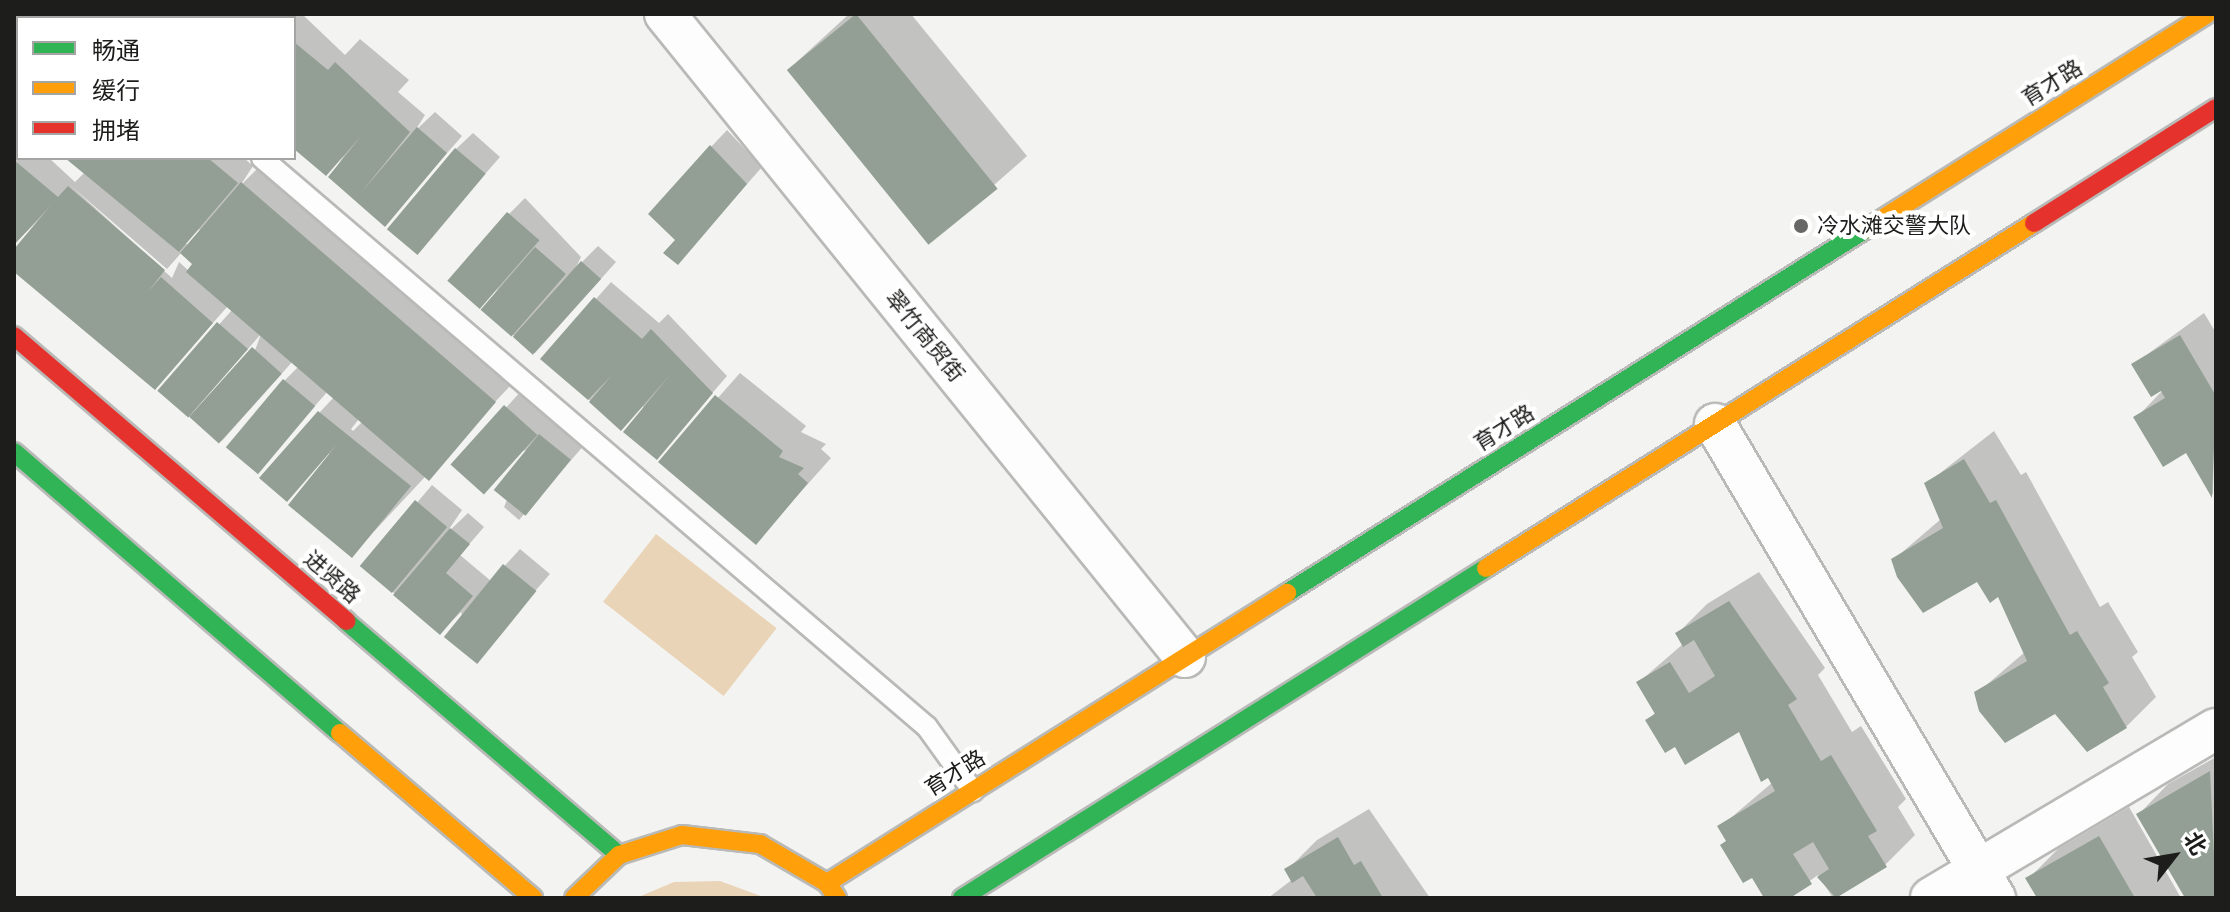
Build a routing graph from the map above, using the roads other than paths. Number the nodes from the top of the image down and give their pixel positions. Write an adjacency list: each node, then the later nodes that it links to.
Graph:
1 (665, 14): 8 (street, 翠竹商贸街)
2 (2207, 14): 8 (main road, 育才路)
3 (2216, 108): 6 (main road)
4 (264, 160): 10 (lane)
5 (14, 336): 11 (main road, 进贤路)
6 (1715, 424): 12 (street); 16 (main road)
7 (14, 452): 14 (main road)
8 (1185, 657): 10 (main road, 育才路)
9 (2216, 729): 12 (street)
10 (973, 791): 13 (main road, 育才路)
11 (619, 855): 13 (main road); 15 (main road)
12 (1987, 884): 17 (street)
13 (832, 890)
14 (533, 898)
15 (574, 898)
16 (962, 898)
17 (1931, 898)

